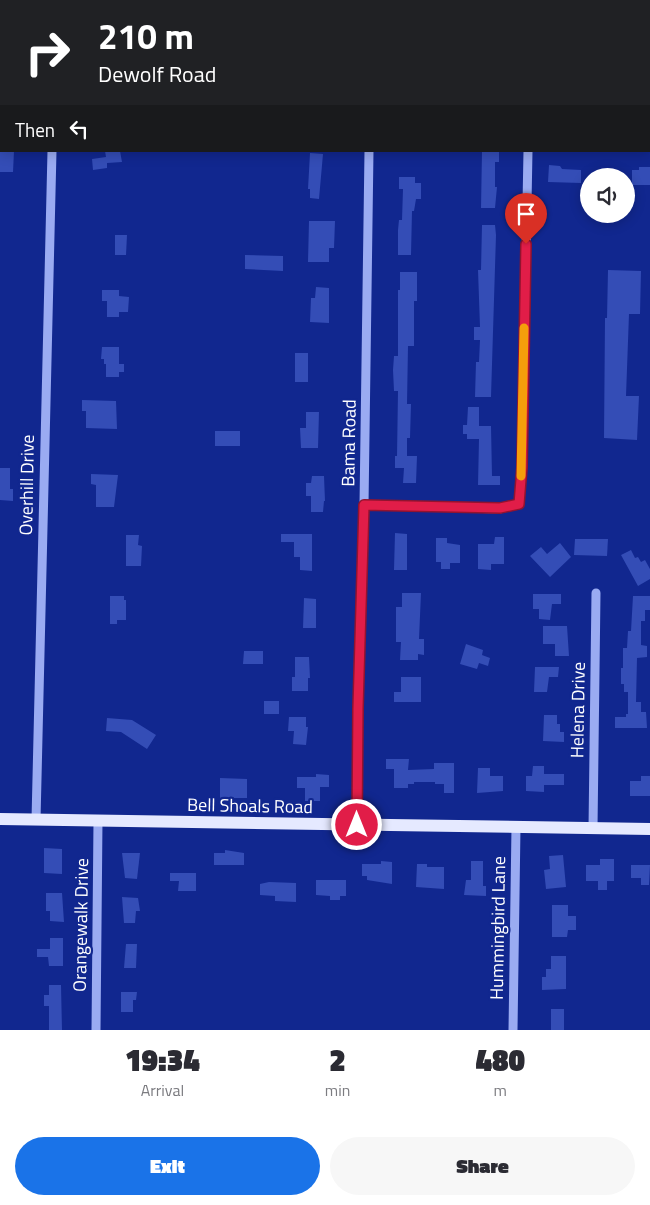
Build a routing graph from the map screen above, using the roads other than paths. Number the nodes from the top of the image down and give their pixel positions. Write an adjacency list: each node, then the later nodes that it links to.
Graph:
1 (52, 152): 7 (street, Overhill Drive)
2 (369, 152): 4 (street, Bama Road)
3 (528, 152): 4 (street)
4 (364, 505): 9 (street, Bama Road)
5 (596, 593): 11 (street, Helena Drive)
6 (0, 819): 7 (main road, Bell Shoals Road)
7 (36, 820): 8 (main road, Bell Shoals Road)
8 (98, 821): 9 (main road, Bell Shoals Road); 13 (street, Orangewalk Drive)
9 (357, 825): 10 (main road, Bell Shoals Road)
10 (516, 827): 11 (main road, Bell Shoals Road); 14 (street, Hummingbird Lane)
11 (593, 828): 12 (main road, Bell Shoals Road)
12 (650, 829)
13 (96, 1030)
14 (513, 1030)

